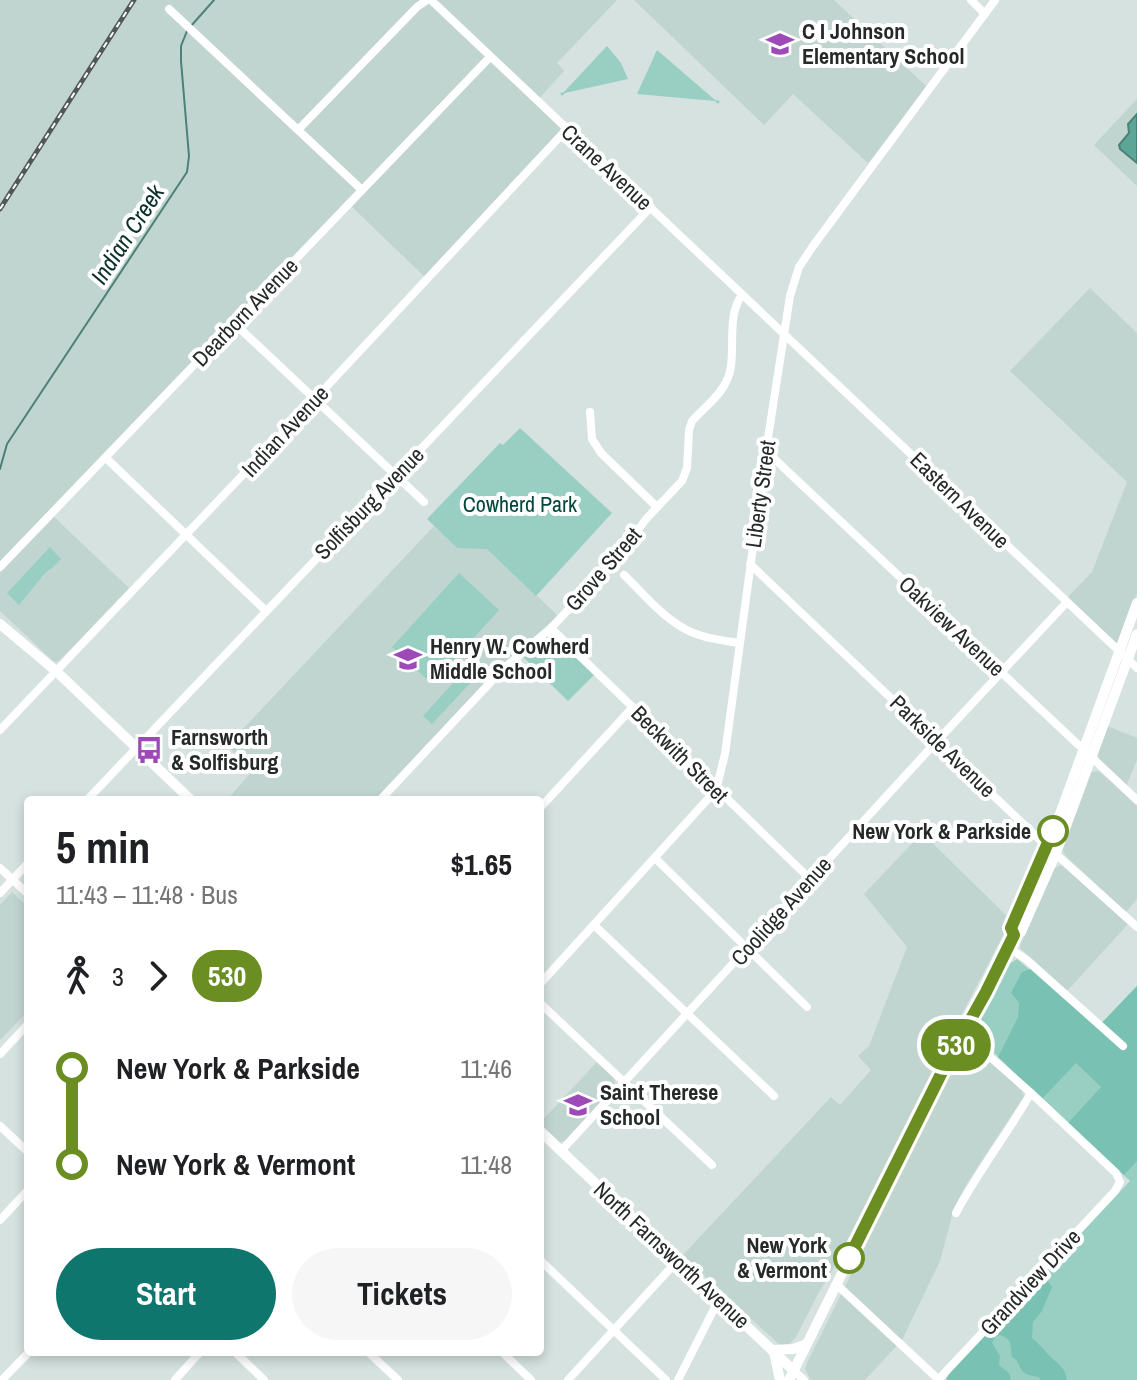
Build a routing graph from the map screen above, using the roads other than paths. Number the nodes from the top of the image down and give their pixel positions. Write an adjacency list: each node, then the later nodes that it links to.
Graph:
1 (429, 0): 6 (street, Crane Avenue); 8 (street)
2 (971, 0): 5 (street)
3 (995, 0): 5 (street, Liberty Street)
4 (169, 9): 8 (street)
5 (985, 14): 13 (street, Liberty Street)
6 (490, 57): 7 (street, Crane Avenue); 9 (street, Dearborn Avenue)
7 (567, 129): 10 (street, Crane Avenue); 14 (street, Indian Avenue)
8 (298, 130): 9 (street)
9 (362, 190): 12 (street, Dearborn Avenue)
10 (651, 207): 11 (street, Crane Avenue); 18 (street, Solfisburg Avenue)
11 (742, 295): 13 (street, Crane Avenue); 20 (street, Grove Street)
12 (234, 323): 14 (street); 17 (street, Dearborn Avenue)
13 (784, 333): 16 (street, Liberty Street); 25 (street, Eastern Avenue)
14 (315, 399): 18 (street); 21 (street, Indian Avenue)
15 (590, 412): 20 (street)
16 (766, 451): 22 (street, Liberty Street); 35 (street, Oakview Avenue)
17 (106, 458): 21 (street); 23 (street, Dearborn Avenue)
18 (396, 475): 19 (street); 27 (street, Solfisburg Avenue)
19 (424, 502)
20 (657, 507): 29 (street, Grove Street)
21 (186, 535): 27 (street); 34 (street, Indian Avenue)
22 (750, 564): 31 (street, Liberty Street); 38 (street, Parkside Avenue)
23 (0, 567)
24 (624, 575): 31 (street)
25 (1067, 602): 32 (street, Eastern Avenue); 35 (street, Coolidge Avenue)
26 (1137, 603): 32 (main road)
27 (266, 611): 39 (street, Solfisburg Avenue)
28 (0, 624): 34 (main road)
29 (551, 628): 36 (street, Beckwith Street); 45 (street, Grove Street)
30 (1137, 634): 32 (main road)
31 (739, 643): 42 (street, Liberty Street)
32 (1124, 655): 33 (street, Eastern Avenue); 40 (main road); 41 (main road)
33 (1137, 668)
34 (56, 671): 37 (street, Indian Avenue); 39 (main road)
35 (1002, 673): 38 (street, Coolidge Avenue); 40 (street, Oakview Avenue)
36 (633, 707): 42 (street, Beckwith Street); 47 (street)
37 (0, 730)
38 (937, 741): 48 (street, Parkside Avenue); 52 (street, Coolidge Avenue)
39 (136, 748): 43 (street, Solfisburg Avenue); 44 (main road)
40 (1083, 750): 41 (street, Oakview Avenue); 48 (main road)
41 (1092, 758): 46 (street, Oakview Avenue); 48 (main road)
42 (716, 790): 49 (street, Liberty Street); 52 (street, Beckwith Street)
43 (91, 796)
44 (187, 796)
45 (384, 796)
46 (1137, 800)
47 (544, 804)
48 (1052, 850): 57 (street, Parkside Avenue); 59 (main road)
49 (655, 858): 56 (street, Liberty Street); 58 (street)
50 (0, 868): 53 (street)
51 (24, 868): 53 (street)
52 (810, 879): 58 (street, Coolidge Avenue)
53 (13, 880): 54 (street); 55 (street)
54 (24, 890)
55 (0, 893)
56 (594, 925): 60 (street, Liberty Street); 63 (street)
57 (1137, 927)
58 (748, 947): 62 (street); 63 (street, Coolidge Avenue)
59 (1008, 947): 65 (main road); 66 (street)
60 (544, 980)
61 (544, 1007): 68 (street)
62 (807, 1007)
63 (688, 1014): 68 (street, Coolidge Avenue); 70 (street)
64 (24, 1028): 67 (street)
65 (963, 1033): 69 (street); 81 (main road)
66 (1123, 1046)
67 (0, 1054)
68 (624, 1083): 74 (street, Coolidge Avenue); 75 (street)
69 (1031, 1093): 77 (street); 102 (street, Grandview Drive)
70 (774, 1096)
71 (0, 1126): 73 (street)
72 (544, 1135): 74 (main road, North Farnsworth Avenue)
73 (24, 1148)
74 (561, 1151): 79 (main road, North Farnsworth Avenue)
75 (712, 1165)
76 (24, 1194): 78 (street)
77 (956, 1213)
78 (0, 1220)
79 (678, 1260): 82 (main road, North Farnsworth Avenue); 83 (street)
80 (544, 1264): 83 (street)
81 (836, 1284): 84 (main road); 102 (street)
82 (721, 1301): 85 (main road, North Farnsworth Avenue); 99 (street)
83 (614, 1330): 97 (street); 98 (street)
84 (807, 1344): 85 (main road); 91 (main road)
85 (773, 1351): 91 (main road, North Farnsworth Avenue); 100 (main road)
86 (25, 1356): 92 (street)
87 (196, 1356): 93 (street)
88 (239, 1356): 94 (street)
89 (372, 1356): 95 (street)
90 (506, 1356): 96 (street)
91 (791, 1375): 101 (street, North Farnsworth Avenue)
92 (2, 1380)
93 (175, 1380)
94 (264, 1380)
95 (398, 1380)
96 (531, 1380)
97 (568, 1380)
98 (666, 1380)
99 (678, 1380)
100 (780, 1380)
101 (804, 1380)
102 (939, 1380)

